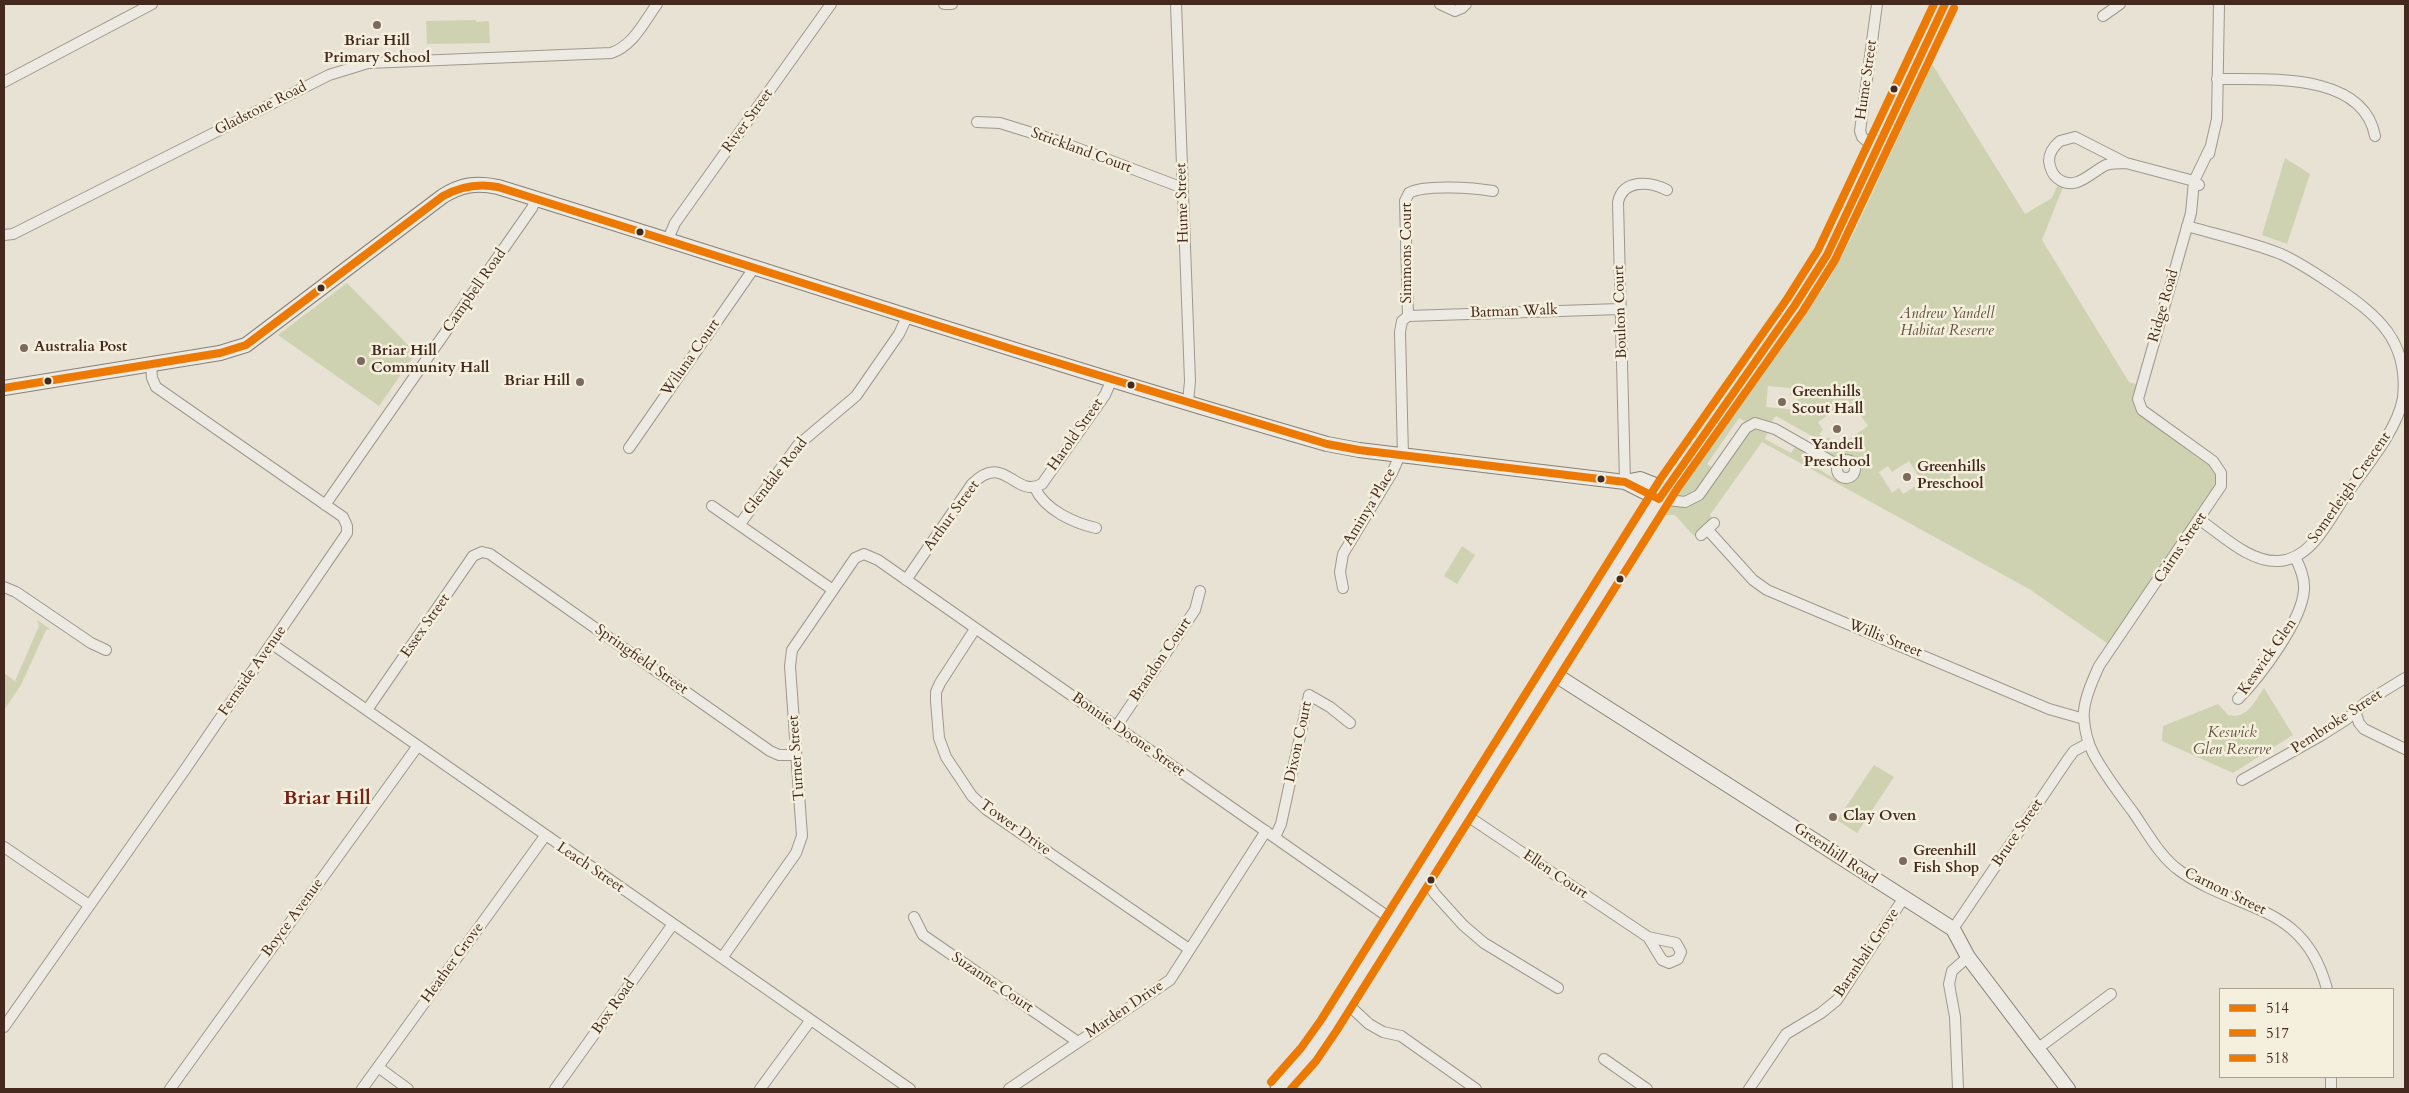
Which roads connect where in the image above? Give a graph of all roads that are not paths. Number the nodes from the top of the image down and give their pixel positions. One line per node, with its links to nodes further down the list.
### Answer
1 (152, 4): 15 (street)
2 (657, 4): 26 (street, Gladstone Road)
3 (831, 4): 27 (street, River Street)
4 (944, 4): 5 (street)
5 (952, 4)
6 (1176, 4): 21 (street, Hume Street)
7 (1440, 4): 8 (street)
8 (1466, 4)
9 (1878, 4): 18 (street, Hume Street)
10 (1945, 4): 18 (main road)
11 (2120, 4): 13 (street)
12 (2219, 4): 14 (street, Ridge Road)
13 (2103, 16)
14 (2217, 79): 17 (street); 20 (street, Ridge Road)
15 (4, 82)
16 (977, 122): 21 (street, Strickland Court)
17 (2375, 136)
18 (1877, 150): 43 (main road)
19 (2126, 163): 19 (street); 20 (street)
20 (2195, 184): 25 (street, Ridge Road)
21 (1183, 188): 37 (street, Hume Street)
22 (1667, 190): 30 (street, Boulton Court)
23 (1493, 191): 31 (street, Simmons Court)
24 (536, 199): 27 (street); 33 (street); 44 (street, Campbell Road)
25 (2187, 226): 36 (street, Ridge Road); 52 (street, Somerleigh Crescent)
26 (8, 235): 28 (street, Gladstone Road)
27 (668, 239): 29 (street)
28 (4, 243)
29 (754, 268): 32 (street); 38 (street, Wiluna Court)
30 (1620, 309): 31 (street, Batman Walk); 41 (street, Boulton Court)
31 (1408, 316): 39 (street, Simmons Court)
32 (907, 317): 34 (street); 47 (street, Glendale Road)
33 (151, 364): 35 (street); 44 (street, Fernside Avenue)
34 (1112, 379): 37 (street); 42 (street, Harold Street)
35 (4, 388)
36 (2138, 399): 46 (street, Cairns Street)
37 (1188, 402): 39 (street)
38 (629, 448)
39 (1401, 455): 41 (street); 55 (street, Aminya Place)
40 (1838, 465): 43 (street)
41 (1625, 482): 43 (street)
42 (1035, 488): 48 (street); 53 (street, Arthur Street)
43 (1666, 496): 61 (main road)
44 (326, 505): 59 (street, Fernside Avenue)
45 (712, 506): 47 (street)
46 (2200, 520): 52 (street, Somerleigh Crescent); 66 (street, Cairns Street)
47 (740, 524): 56 (street)
48 (1096, 528)
49 (1707, 529): 66 (street, Willis Street)
50 (490, 554): 64 (street, Essex Street); 72 (street, Springfield Street)
51 (859, 555): 53 (street, Bonnie Doone Street); 56 (street, Turner Street)
52 (2295, 556): 63 (street, Keswick Glen)
53 (906, 580): 58 (street, Bonnie Doone Street)
54 (4, 587): 60 (street)
55 (1343, 588)
56 (832, 590): 72 (street, Turner Street)
57 (1200, 591): 68 (street, Brandon Court)
58 (975, 629): 68 (street, Bonnie Doone Street); 86 (street, Tower Drive)
59 (272, 644): 64 (street, Leach Street); 80 (street, Fernside Avenue)
60 (106, 650)
61 (1551, 672): 74 (main road); 79 (street, Greenhill Road)
62 (2405, 678): 65 (street, Pembroke Street)
63 (2238, 699)
64 (367, 710): 70 (street, Leach Street)
65 (2355, 711): 71 (street); 73 (street, Pembroke Street)
66 (2084, 719): 69 (street)
67 (1350, 723): 75 (street, Dixon Court)
68 (1116, 727): 75 (street, Bonnie Doone Street)
69 (2089, 743): 84 (street, Bruce Street); 90 (street, Carnon Street)
70 (417, 747): 76 (street, Leach Street); 99 (street, Boyce Avenue)
71 (2405, 749)
72 (796, 755): 88 (street, Turner Street)
73 (2242, 780)
74 (1463, 813): 78 (main road); 85 (street, Ellen Court)
75 (1270, 834): 82 (street, Bonnie Doone Street); 86 (street, Marden Drive)
76 (545, 836): 83 (street, Leach Street); 98 (street, Heather Grove)
77 (4, 847): 80 (street)
78 (1423, 876): 82 (main road); 89 (street)
79 (1903, 899): 84 (street, Greenhill Road); 109 (street, Baranbali Grove)
80 (89, 905): 94 (street, Fernside Avenue)
81 (914, 917): 95 (street, Suzanne Court)
82 (1394, 921): 92 (main road)
83 (673, 924): 88 (street, Leach Street); 102 (street, Box Road)
84 (1953, 929): 87 (street)
85 (1648, 937)
86 (1189, 949): 95 (street, Marden Drive)
87 (1968, 957): 96 (street); 110 (street)
88 (722, 958): 93 (street, Leach Street)
89 (1558, 988)
90 (2327, 988)
91 (2111, 994): 96 (street)
92 (1343, 1003): 106 (main road); 107 (street)
93 (810, 1021): 103 (street); 104 (street, Leach Street)
94 (4, 1027)
95 (1078, 1042): 105 (street, Marden Drive)
96 (2037, 1049): 111 (street)
97 (1604, 1059): 108 (street)
98 (378, 1067): 100 (street, Heather Grove); 101 (street)
99 (170, 1089)
100 (362, 1089)
101 (408, 1089)
102 (555, 1089)
103 (760, 1089)
104 (910, 1089)
105 (1009, 1089)
106 (1278, 1089)
107 (1476, 1089)
108 (1647, 1089)
109 (1749, 1089)
110 (1958, 1089)
111 (2068, 1089)

